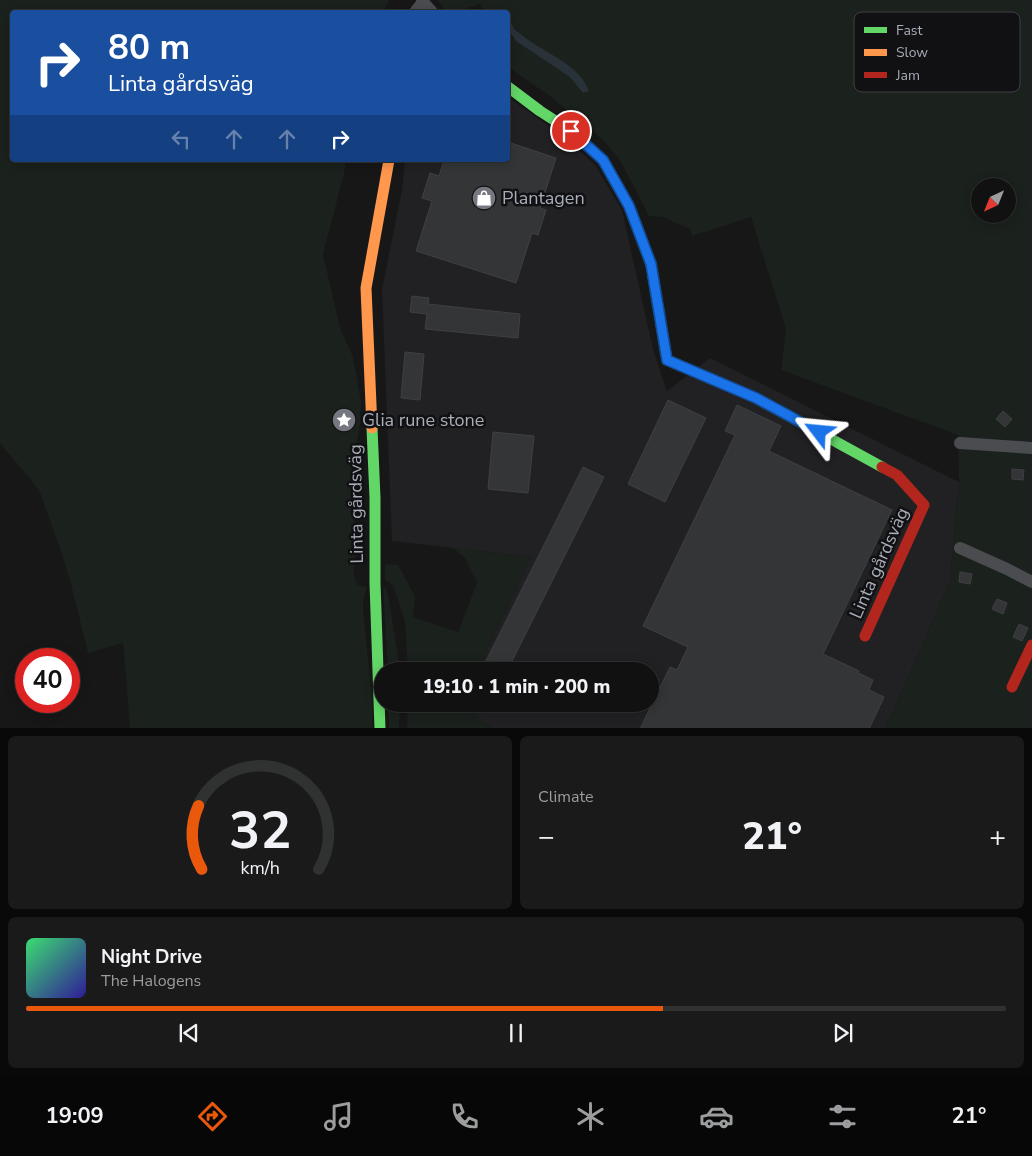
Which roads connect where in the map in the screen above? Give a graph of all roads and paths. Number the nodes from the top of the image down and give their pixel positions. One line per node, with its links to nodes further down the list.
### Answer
1 (510, 88): 7 (street, Linta gårdsväg)
2 (389, 162): 10 (street, Linta gårdsväg)
3 (960, 443): 4 (street)
4 (1032, 448)
5 (960, 548): 6 (street)
6 (1032, 582)
7 (865, 636)
8 (1032, 645): 9 (street)
9 (1012, 687)
10 (380, 728)

